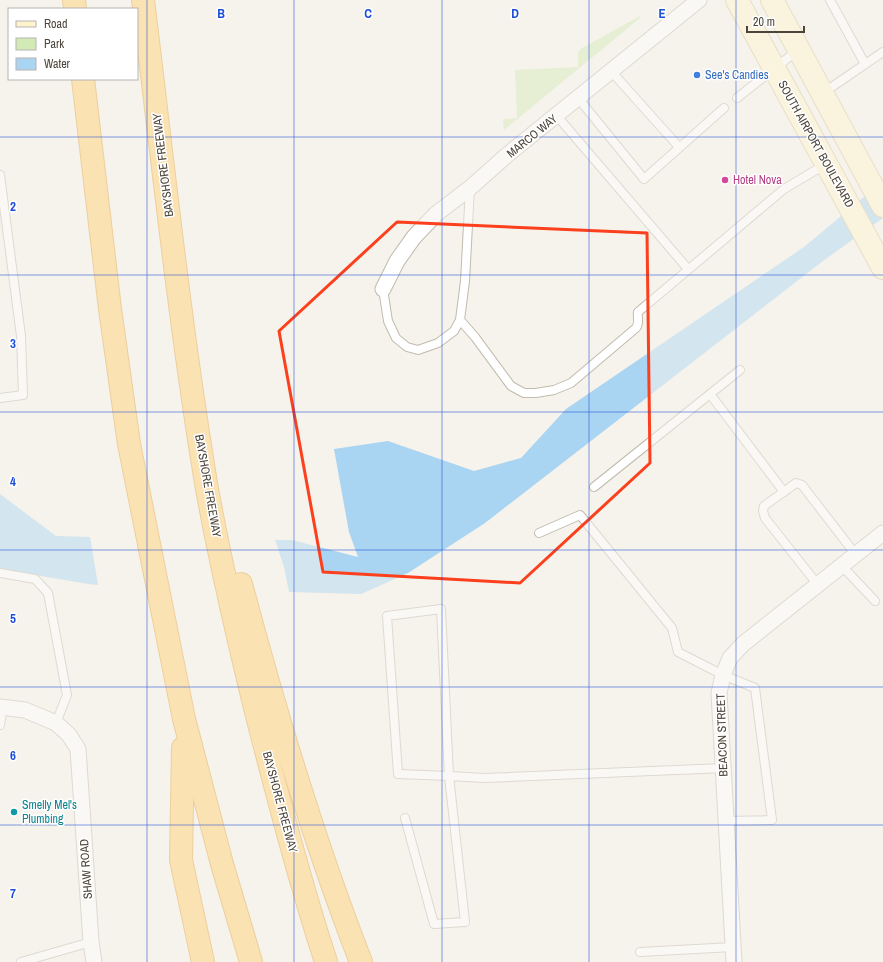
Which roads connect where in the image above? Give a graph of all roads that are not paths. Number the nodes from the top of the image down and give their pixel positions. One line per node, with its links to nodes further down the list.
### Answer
1 (143, 0): 25 (highway, BAYSHORE FREEWAY)
2 (699, 0): 10 (street, MARCO WAY)
3 (737, 0): 9 (street, SOUTH AIRPORT BOULEVARD)
4 (772, 0): 6 (street)
5 (830, 0): 8 (lane)
6 (799, 50): 9 (lane); 12 (street)
7 (883, 52): 8 (lane)
8 (865, 64): 12 (lane)
9 (775, 69): 14 (lane); 18 (street, SOUTH AIRPORT BOULEVARD)
10 (611, 71): 13 (street, MARCO WAY); 17 (lane)
11 (83, 80): 41 (highway)
12 (822, 93): 21 (street)
13 (578, 98): 16 (street, MARCO WAY); 17 (lane)
14 (737, 98)
15 (724, 108): 17 (lane)
16 (557, 116): 20 (street, MARCO WAY); 23 (lane)
17 (678, 147)
18 (827, 164): 22 (street, SOUTH AIRPORT BOULEVARD); 23 (lane)
19 (0, 175): 29 (lane)
20 (470, 188): 24 (street, MARCO WAY); 26 (lane)
21 (883, 206)
22 (883, 268)
23 (688, 269): 26 (lane)
24 (384, 289): 26 (lane)
25 (180, 306): 55 (highway, BAYSHORE FREEWAY); 56 (highway)
26 (460, 320)
27 (740, 370): 28 (lane)
28 (710, 394): 30 (lane); 31 (lane)
29 (0, 398)
30 (594, 487)
31 (784, 492): 34 (lane); 37 (lane)
32 (538, 533): 39 (lane)
33 (883, 533): 34 (street, BEACON STREET)
34 (856, 555): 35 (street, BEACON STREET)
35 (842, 566): 37 (street, BEACON STREET); 38 (lane)
36 (0, 573): 42 (lane)
37 (818, 585): 39 (street, BEACON STREET)
38 (875, 602)
39 (723, 675): 44 (street, BEACON STREET); 47 (lane)
40 (2, 707): 42 (street, SHAW ROAD); 43 (lane)
41 (184, 719): 53 (highway); 54 (highway)
42 (56, 723): 48 (street, SHAW ROAD)
43 (0, 725)
44 (724, 768): 45 (lane); 47 (street, BEACON STREET)
45 (449, 776): 45 (lane); 46 (lane)
46 (405, 818)
47 (727, 821): 50 (street, BEACON STREET)
48 (91, 942): 51 (lane); 52 (street, SHAW ROAD)
49 (640, 952): 50 (lane)
50 (734, 955)
51 (21, 962)
52 (94, 962)
53 (202, 962)
54 (251, 962)
55 (326, 962)
56 (361, 962)

